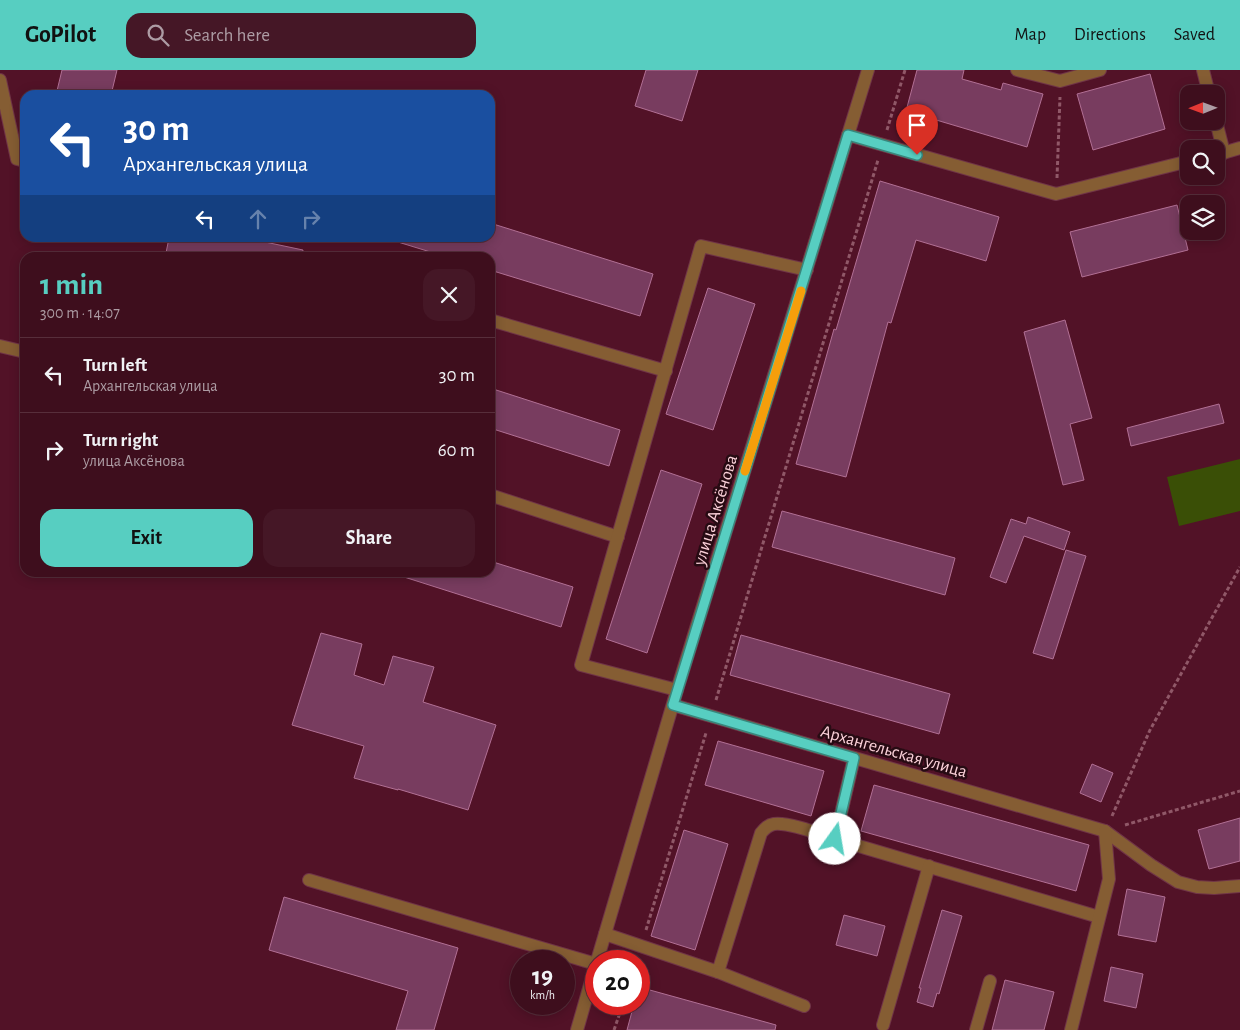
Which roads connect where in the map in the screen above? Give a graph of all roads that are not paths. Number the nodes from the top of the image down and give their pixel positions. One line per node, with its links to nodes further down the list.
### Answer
1 (868, 70): 7 (street, улица Аксёнова)
2 (1017, 70): 3 (street)
3 (1100, 70)
4 (1203, 70): 6 (street)
5 (0, 80): 10 (street)
6 (1207, 85)
7 (848, 135): 11 (street); 12 (street, улица Аксёнова)
8 (1240, 148): 9 (street)
9 (1225, 152)
10 (20, 160)
11 (1180, 163)
12 (807, 270): 16 (street); 19 (street, улица Аксёнова)
13 (495, 321): 16 (street)
14 (0, 346): 15 (street)
15 (20, 351)
16 (666, 372): 18 (street)
17 (495, 496): 18 (street)
18 (618, 537): 19 (street)
19 (677, 690): 20 (street, улица Аксёнова)
20 (673, 705): 21 (street, Архангельская улица); 28 (street, улица Аксёнова)
21 (854, 758): 22 (street, Архангельская улица); 23 (street)
22 (1106, 830): 26 (street); 27 (street)
23 (835, 839): 24 (street); 31 (street)
24 (929, 866): 27 (street); 35 (street)
25 (310, 880): 30 (street)
26 (1240, 886)
27 (1099, 917): 38 (street)
28 (605, 934): 29 (street, улица Аксёнова); 31 (street)
29 (601, 950)
30 (585, 960)
31 (718, 972): 34 (street)
32 (990, 981): 37 (street)
33 (585, 1001): 36 (street, улица Аксёнова)
34 (804, 1006)
35 (883, 1025)
36 (576, 1030)
37 (976, 1030)
38 (1072, 1030)

